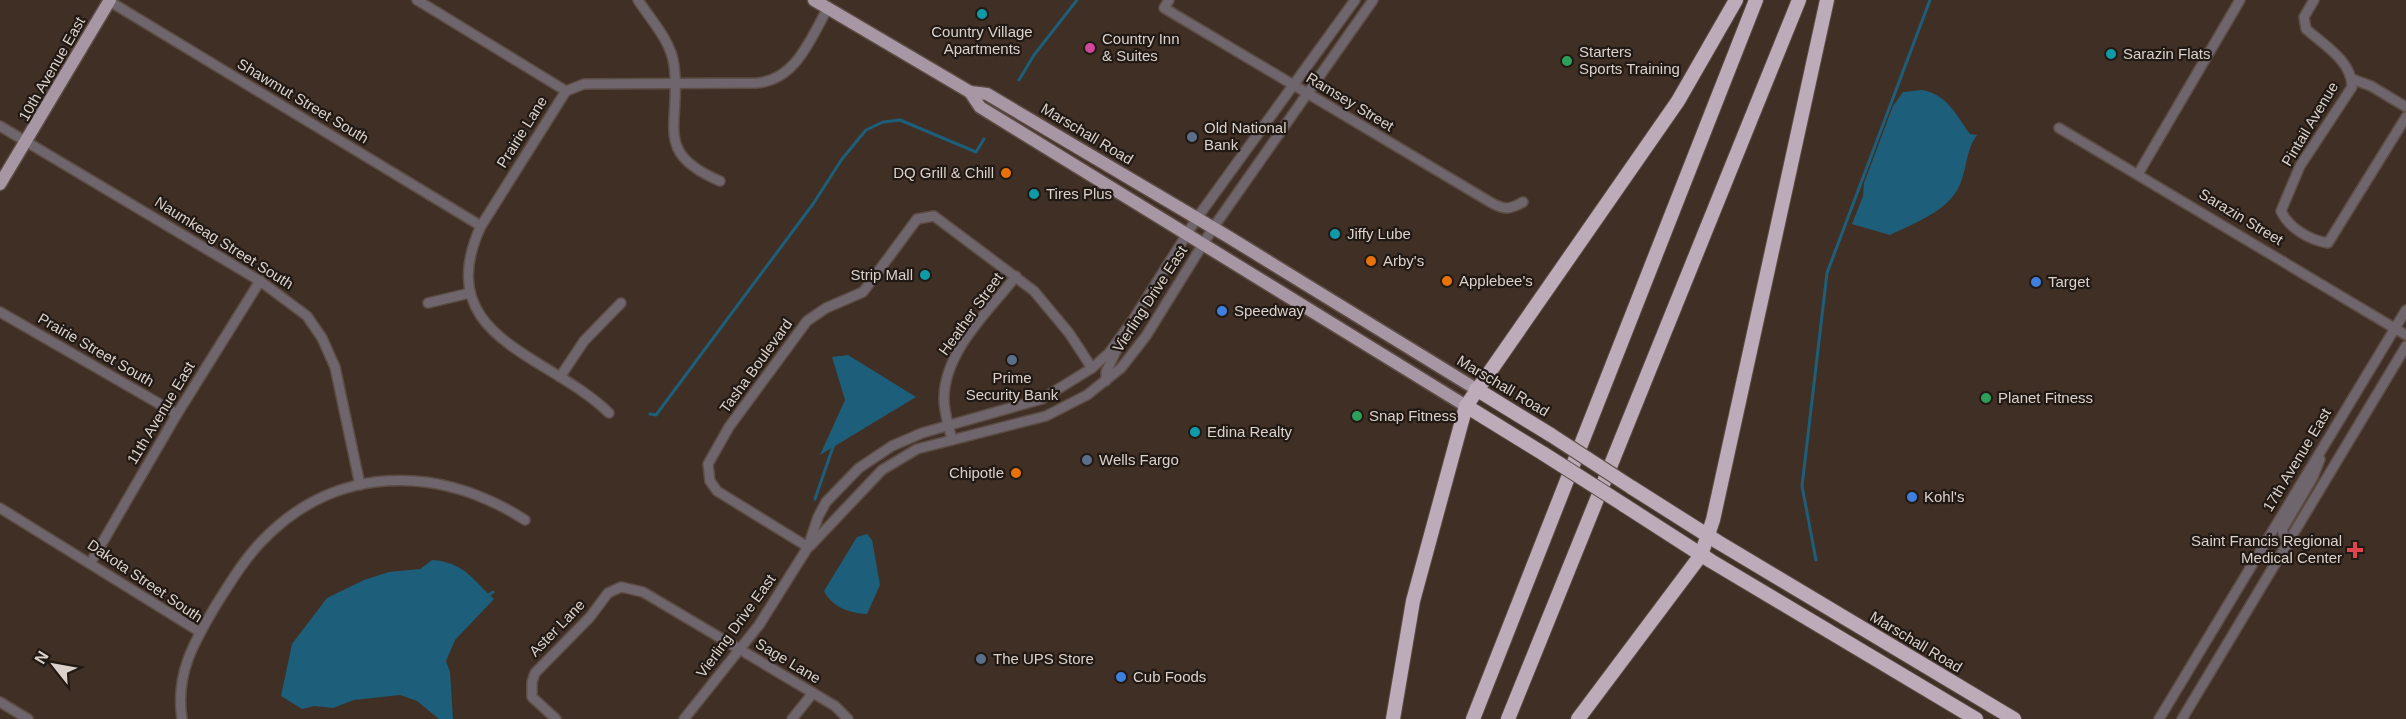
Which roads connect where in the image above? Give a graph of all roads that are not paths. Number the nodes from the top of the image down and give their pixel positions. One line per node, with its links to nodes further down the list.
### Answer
1 (110, 0): 25 (main road, 10th Avenue East); 31 (street, Shawmut Street South)
2 (638, 0): 16 (street)
3 (814, 0): 14 (main road, Marschall Road)
4 (1355, 0): 17 (street, Vierling Drive East)
5 (1373, 0): 20 (street, Vierling Drive East)
6 (1736, 0): 49 (highway)
7 (1756, 0): 77 (highway)
8 (1799, 0): 78 (highway)
9 (1827, 0): 59 (highway)
10 (2240, 0): 26 (street)
11 (2314, 0): 15 (street, Pintail Avenue)
12 (423, 1): 18 (street)
13 (1167, 4): 17 (street, Ramsey Street)
14 (828, 8): 16 (street, Prairie Lane); 19 (main road, Marschall Road)
15 (2352, 79): 21 (street); 22 (street, Pintail Avenue)
16 (675, 84): 18 (street, Prairie Lane); 27 (street)
17 (1294, 86): 20 (street, Ramsey Street); 30 (street, Vierling Drive East)
18 (566, 91): 31 (street, Prairie Lane)
19 (970, 92): 30 (main road, Marschall Road); 33 (main road, Marschall Road)
20 (1308, 96): 29 (street, Ramsey Street); 32 (street, Vierling Drive East)
21 (2406, 107)
22 (2406, 117)
23 (0, 126): 25 (street, Naumkeag Street South)
24 (2059, 128): 26 (street, Sarazin Street)
25 (26, 142): 28 (main road, 10th Avenue East); 36 (street, Naumkeag Street South)
26 (2138, 174): 42 (street, Sarazin Street)
27 (720, 181)
28 (0, 184)
29 (1523, 202)
30 (1197, 218): 32 (main road, Marschall Road); 33 (street, Vierling Drive East)
31 (482, 225): 37 (street, Prairie Lane)
32 (1213, 228): 34 (street, Vierling Drive East); 49 (main road, Marschall Road)
33 (1186, 234): 34 (main road, Marschall Road); 43 (street, Vierling Drive East)
34 (1203, 244): 48 (street, Vierling Drive East); 50 (main road, Marschall Road)
35 (1017, 276): 46 (street, Tasha Boulevard); 53 (street, Heather Street); 61 (street, Tasha Boulevard)
36 (260, 280): 52 (street, 11th Avenue East); 56 (street, Naumkeag Street South)
37 (470, 293): 38 (street); 47 (street, Prairie Lane)
38 (428, 303)
39 (621, 303): 47 (street)
40 (2406, 310): 42 (street, 17th Avenue East)
41 (0, 312): 52 (street, Prairie Street South)
42 (2395, 328): 44 (street, Sarazin Street); 55 (street, 17th Avenue East)
43 (1125, 332): 46 (street, Vierling Drive East); 48 (street)
44 (2406, 335)
45 (2406, 346): 60 (street)
46 (1092, 368): 53 (street, Vierling Drive East)
47 (560, 376): 51 (street, Prairie Lane)
48 (1106, 381): 54 (street, Vierling Drive East)
49 (1476, 389): 50 (highway); 59 (highway, Marschall Road, bridge)
50 (1466, 406): 62 (highway, Marschall Road, bridge); 76 (highway)
51 (609, 412)
52 (177, 414): 63 (street, 11th Avenue East)
53 (948, 426): 54 (street, Heather Street); 61 (street, Vierling Drive East)
54 (952, 440): 61 (street, Vierling Drive East)
55 (2326, 440): 60 (street); 81 (street, 17th Avenue East)
56 (360, 485): 58 (street); 65 (street)
57 (0, 508): 63 (street, Dakota Street South)
58 (525, 520)
59 (1707, 536): 62 (highway); 80 (highway, Marschall Road)
60 (2288, 545): 82 (street)
61 (808, 548): 66 (street, Vierling Drive East)
62 (1701, 555): 69 (highway); 79 (highway, Marschall Road)
63 (91, 562): 65 (street, Dakota Street South)
64 (614, 589): 66 (street, Sage Lane); 72 (street, Aster Lane)
65 (200, 632): 71 (street, Dakota Street South)
66 (739, 649): 67 (street, Sage Lane); 73 (street, Vierling Drive East)
67 (813, 693): 74 (street); 75 (street, Sage Lane)
68 (1, 705): 70 (street)
69 (1579, 717)
70 (28, 719)
71 (182, 719)
72 (555, 719)
73 (684, 719)
74 (792, 719)
75 (848, 719)
76 (1393, 719)
77 (1473, 719)
78 (1508, 719)
79 (1976, 719)
80 (2014, 719)
81 (2159, 719)
82 (2182, 719)

